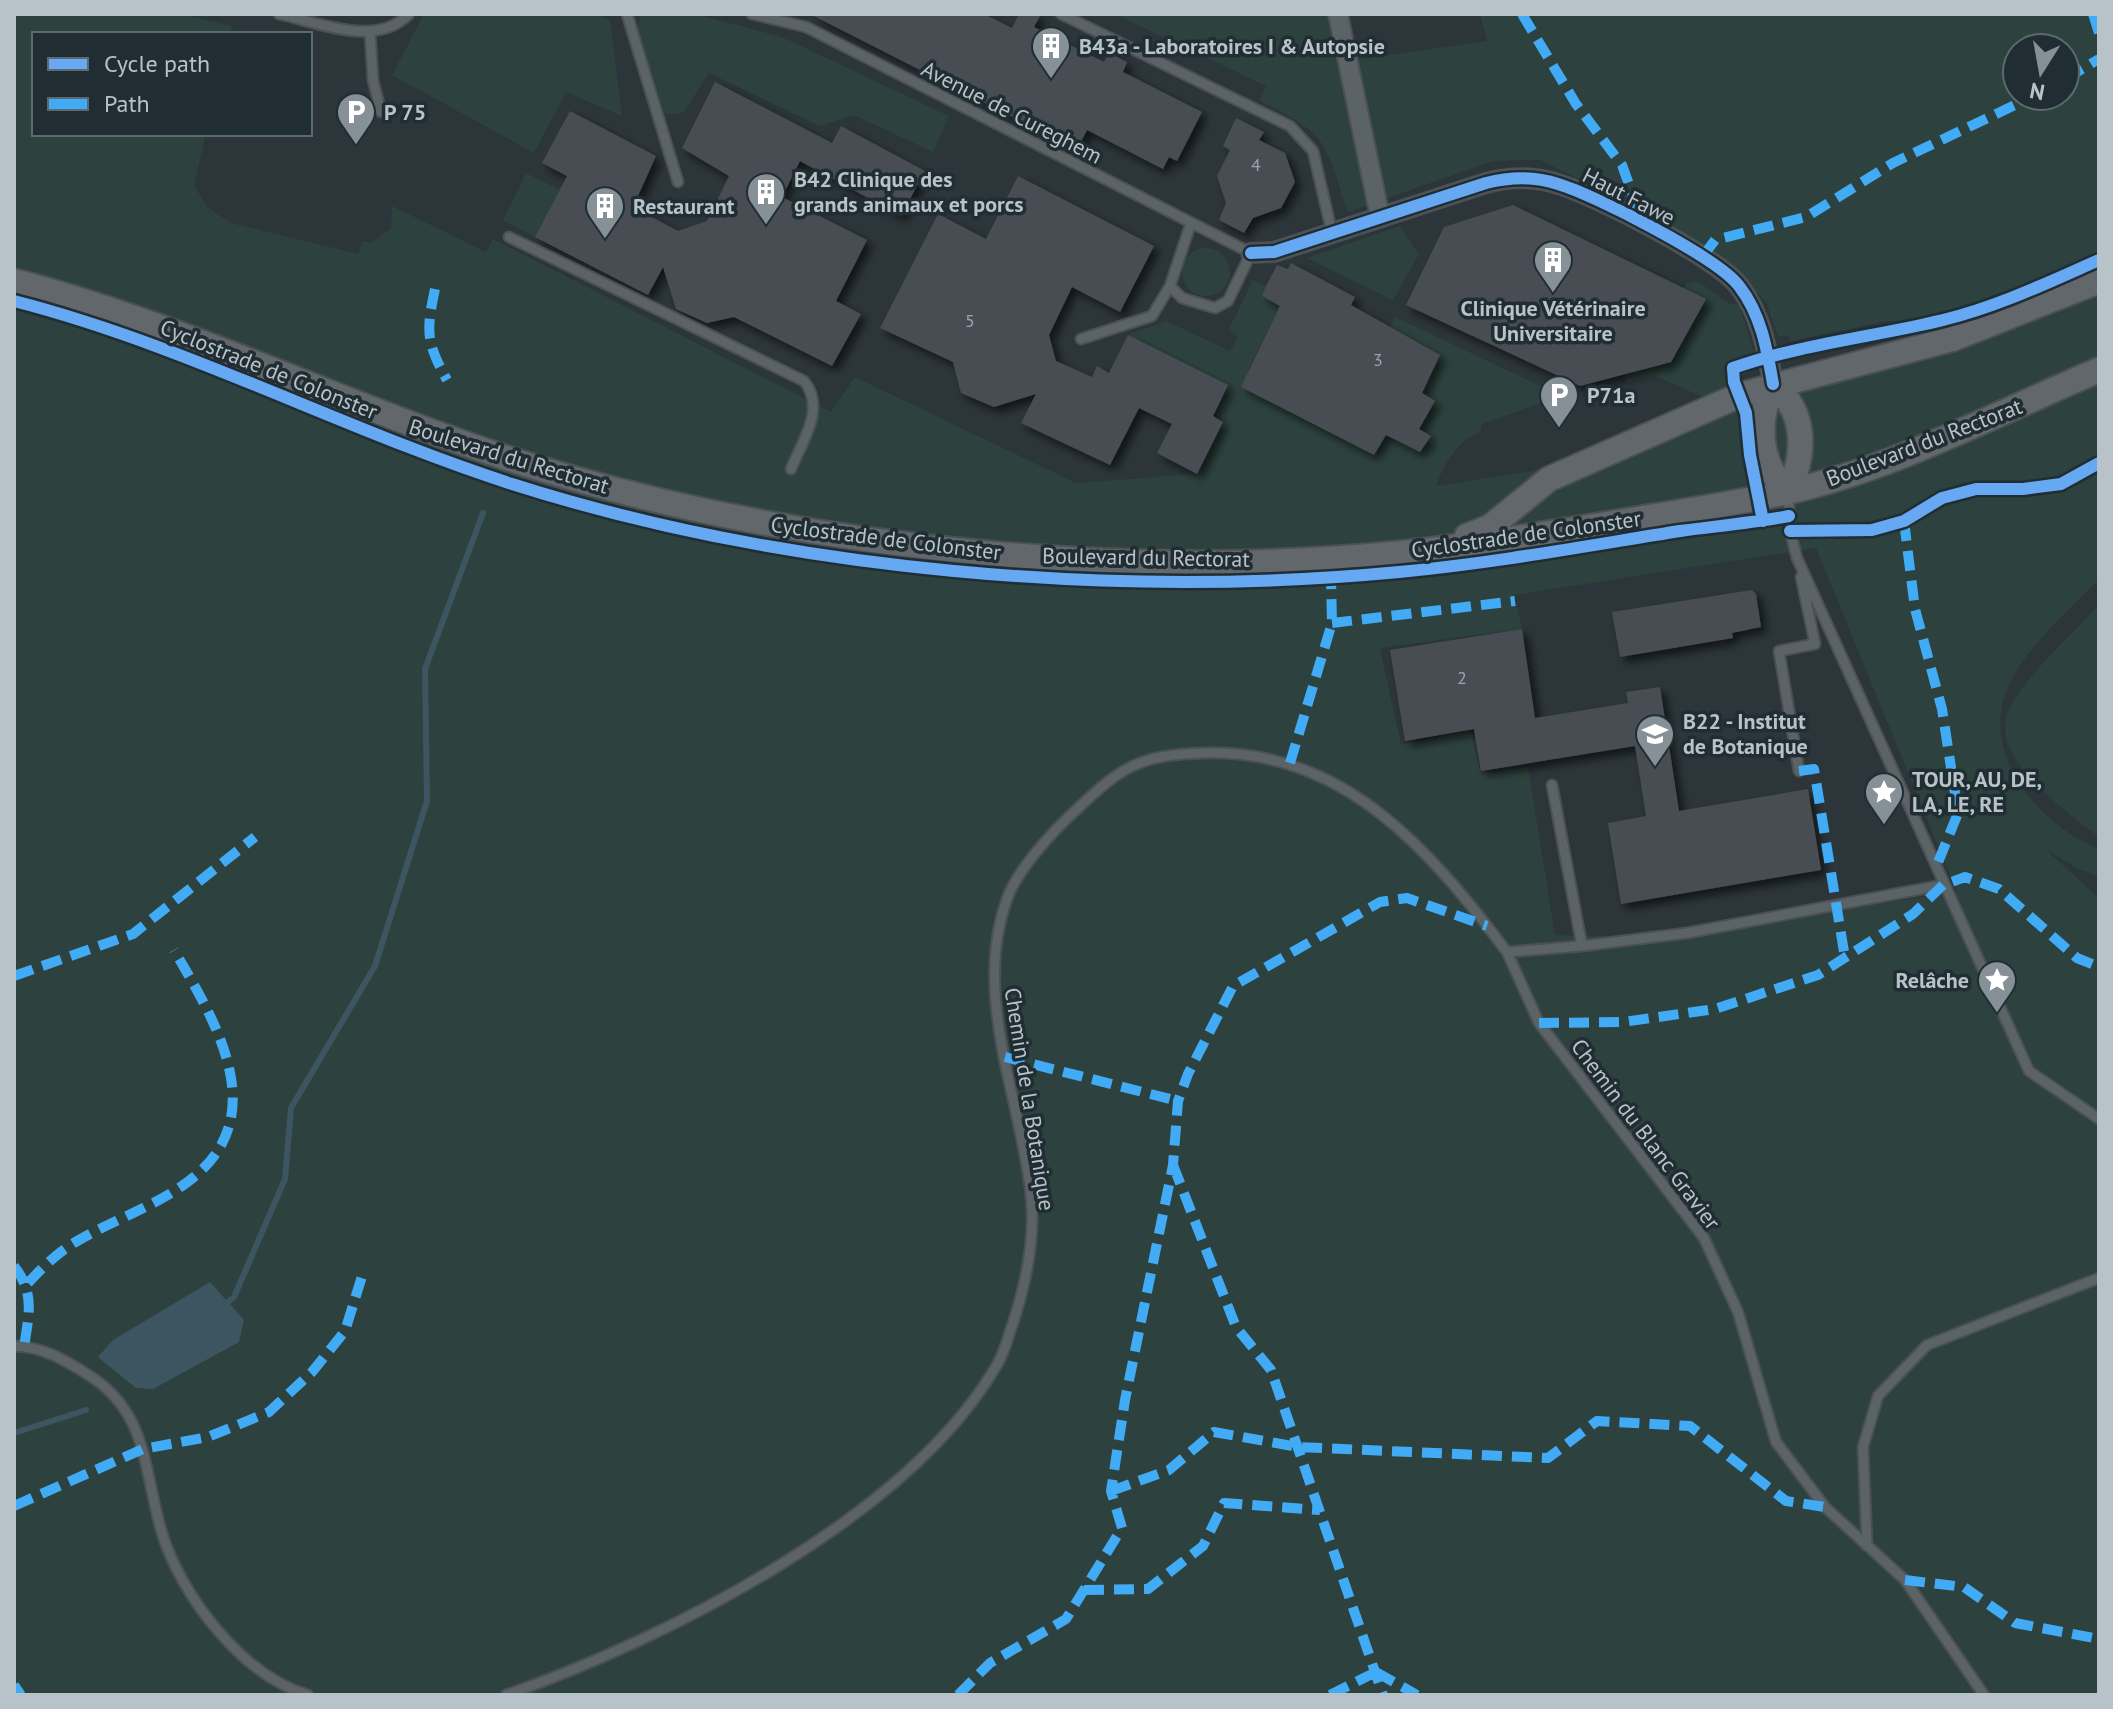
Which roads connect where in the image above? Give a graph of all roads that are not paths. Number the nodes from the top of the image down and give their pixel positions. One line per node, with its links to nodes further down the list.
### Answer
1 (279, 14): 7 (lane)
2 (409, 14): 7 (lane)
3 (627, 14): 9 (lane)
4 (752, 14): 11 (lane, Avenue de Cureghem)
5 (1061, 14): 12 (lane)
6 (1338, 14): 10 (street)
7 (370, 33): 8 (lane)
8 (381, 112)
9 (678, 182)
10 (1380, 217): 12 (street, Haut Fawe); 20 (street, Haut Fawe)
11 (1191, 223): 14 (lane, Avenue de Cureghem); 17 (lane)
12 (1332, 233): 14 (street, Haut Fawe)
13 (509, 237): 21 (lane)
14 (1251, 253): 17 (lane)
15 (14, 281): 23 (main road, Boulevard du Rectorat)
16 (2099, 281): 20 (main road)
17 (1170, 286): 18 (lane)
18 (1081, 339)
19 (2099, 370): 22 (main road, Boulevard du Rectorat)
20 (1773, 384): 22 (main road); 22 (main road); 23 (main road)
21 (791, 469)
22 (1788, 492): 23 (main road, Boulevard du Rectorat); 24 (lane)
23 (1398, 553)
24 (1797, 558): 25 (lane); 27 (lane)
25 (1799, 771)
26 (1552, 785): 28 (lane)
27 (1943, 885): 28 (lane); 30 (lane)
28 (1582, 946): 29 (lane)
29 (1507, 952): 33 (lane, Chemin du Blanc Gravier); 35 (lane, Chemin de la Botanique)
30 (2099, 1119)
31 (2099, 1278): 33 (lane)
32 (14, 1346): 34 (lane)
33 (1867, 1546): 36 (lane, Chemin du Blanc Gravier)
34 (308, 1695)
35 (506, 1695)
36 (1984, 1695)

